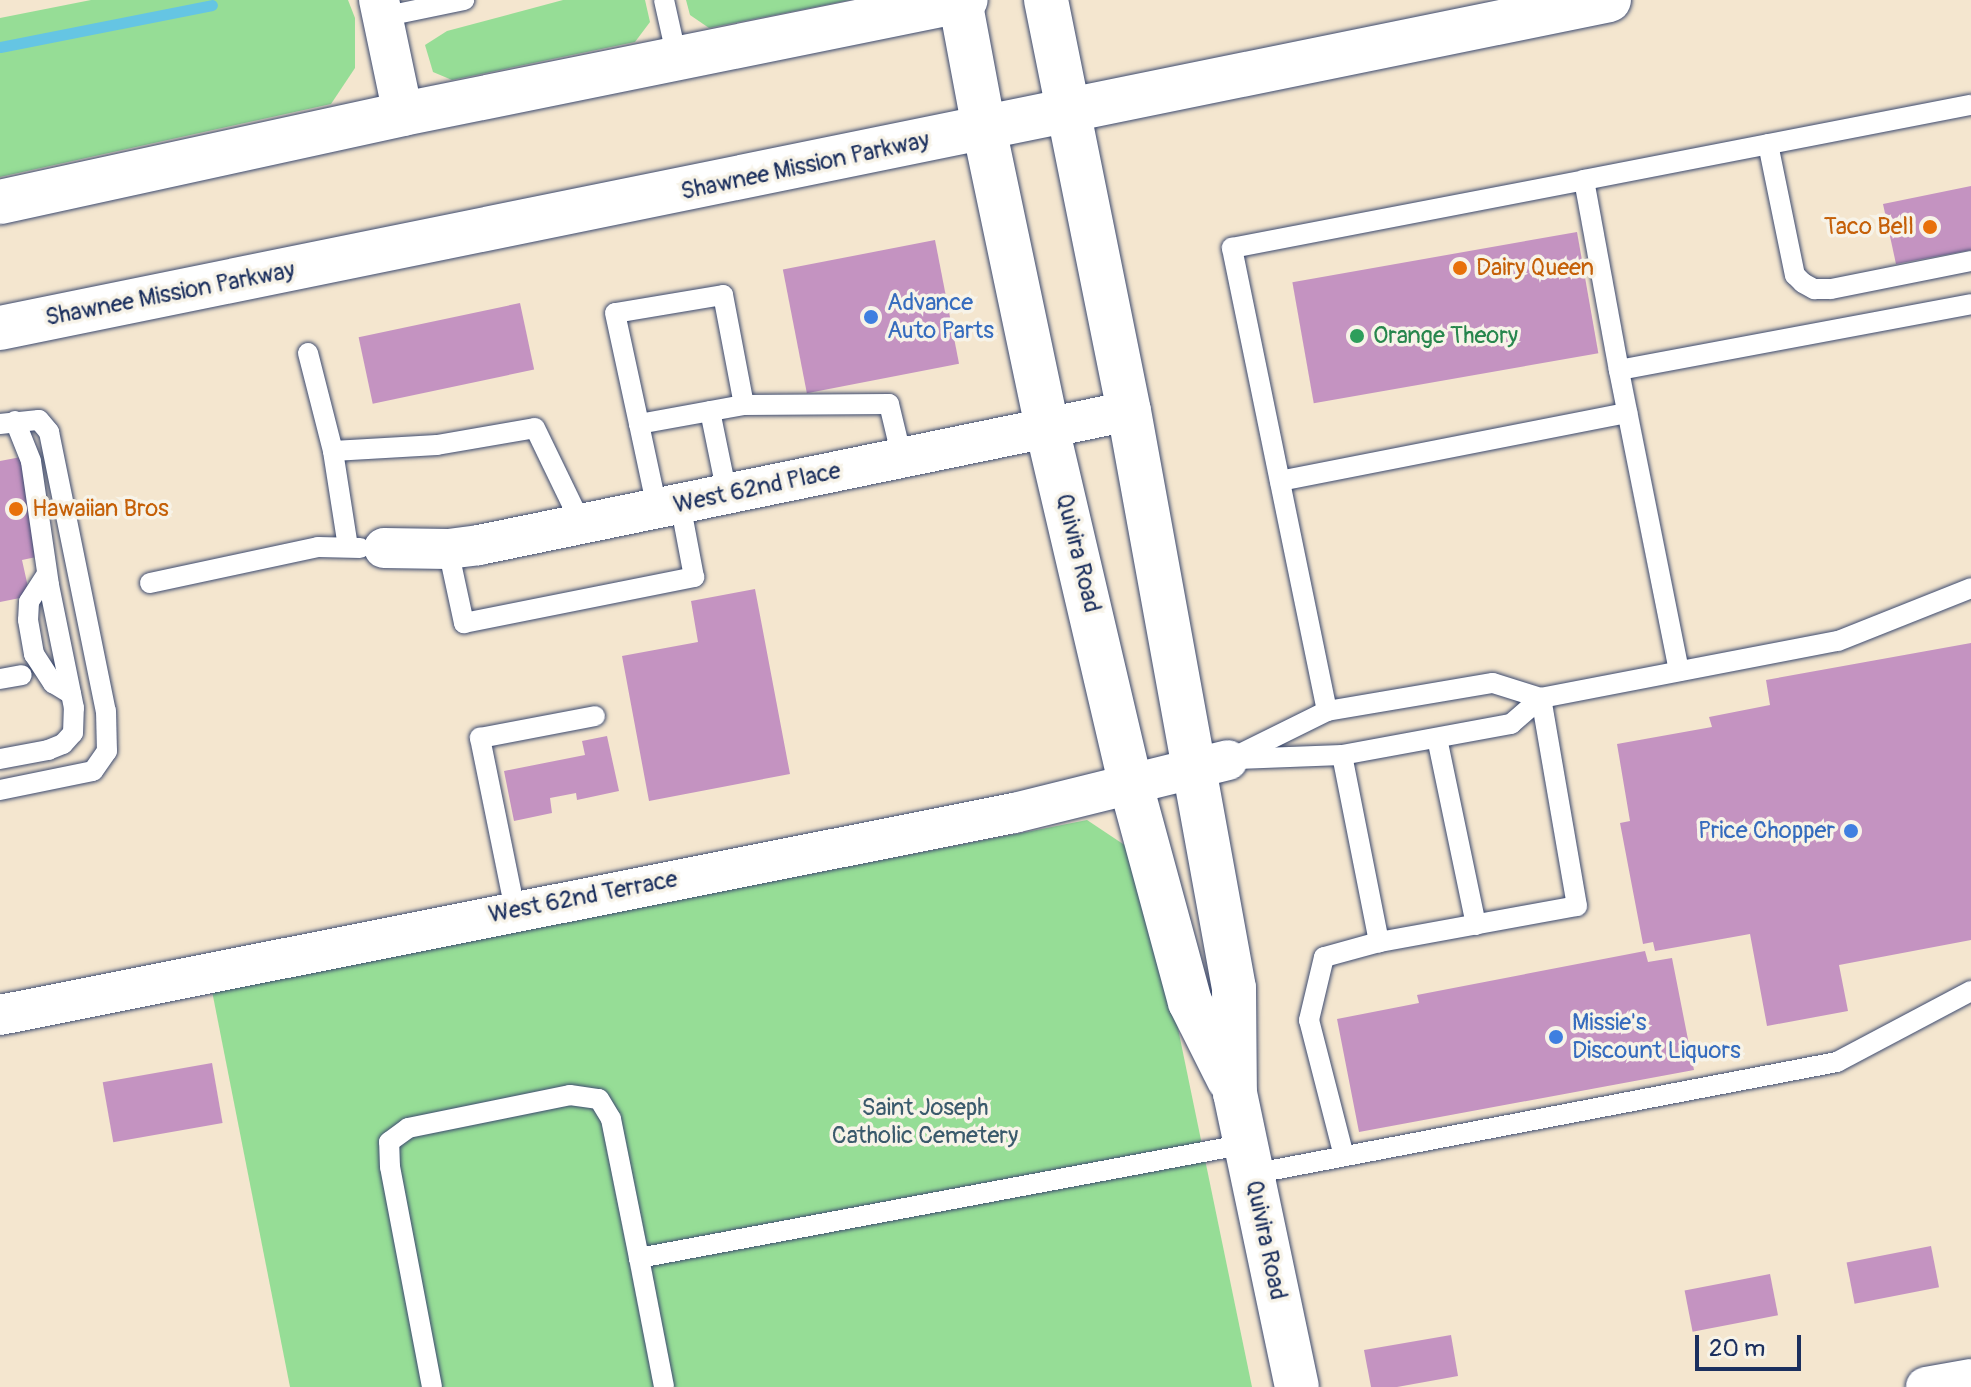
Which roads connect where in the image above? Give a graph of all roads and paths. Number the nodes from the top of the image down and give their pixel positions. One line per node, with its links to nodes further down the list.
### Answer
1 (464, 0): 6 (lane)
2 (664, 0): 7 (lane)
3 (962, 0): 7 (main road); 11 (main road, Quivira Road)
4 (1046, 0): 9 (main road, Quivira Road)
5 (1609, 0): 9 (main road, Shawnee Mission Parkway)
6 (380, 8): 10 (street)
7 (677, 58): 10 (main road)
8 (1971, 105): 12 (lane)
9 (1068, 109): 11 (main road, Shawnee Mission Parkway); 24 (main road, Quivira Road)
10 (403, 114): 14 (main road)
11 (984, 128): 19 (main road, Shawnee Mission Parkway); 28 (main road, Quivira Road)
12 (1768, 144): 13 (lane); 17 (lane)
13 (1584, 180): 21 (lane); 31 (lane)
14 (44, 193): 15 (main road); 16 (main road)
15 (0, 202)
16 (0, 218)
17 (1971, 261)
18 (1971, 304): 21 (lane)
19 (0, 328)
20 (308, 353): 29 (lane)
21 (1619, 370): 25 (lane)
22 (744, 405): 23 (lane); 27 (lane); 30 (lane)
23 (710, 411): 27 (lane); 32 (lane)
24 (1129, 411): 28 (street, West 62nd Place); 50 (main road, Quivira Road)
25 (1627, 413): 31 (lane); 40 (lane)
26 (8, 423): 37 (lane); 51 (lane)
27 (639, 424): 33 (lane)
28 (1047, 428): 30 (street, West 62nd Place); 50 (main road, Quivira Road)
29 (333, 451): 34 (lane); 35 (lane)
30 (902, 458): 32 (street, West 62nd Place)
31 (1280, 481): 45 (lane)
32 (727, 494): 33 (street, West 62nd Place)
33 (668, 506): 34 (street, West 62nd Place); 36 (lane)
34 (581, 523): 36 (street, West 62nd Place)
35 (366, 548): 36 (street, West 62nd Place); 38 (lane)
36 (448, 549)
37 (47, 574): 43 (lane); 43 (lane)
38 (150, 583)
39 (1971, 588): 40 (lane)
40 (1679, 671): 44 (lane)
41 (22, 675): 42 (lane)
42 (0, 679)
43 (71, 694): 49 (lane)
44 (1541, 698): 45 (lane); 47 (lane); 53 (lane)
45 (1327, 711): 50 (lane)
46 (595, 716): 52 (lane)
47 (1437, 738): 48 (lane); 53 (lane)
48 (1342, 755): 50 (lane); 54 (lane)
49 (0, 759)
50 (1179, 773): 52 (street, West 62nd Terrace); 57 (main road, Quivira Road); 57 (main road, Quivira Road)
51 (0, 790)
52 (515, 910): 56 (street, West 62nd Terrace)
53 (1476, 925): 54 (lane)
54 (1379, 942): 58 (lane)
55 (1971, 991): 58 (lane)
56 (0, 1015)
57 (1235, 1093): 59 (main road, Quivira Road)
58 (1344, 1156): 59 (lane)
59 (1249, 1159): 60 (lane); 64 (main road, Quivira Road)
60 (639, 1258): 62 (lane); 63 (lane)
61 (1971, 1379): 65 (street)
62 (432, 1387)
63 (664, 1387)
64 (1297, 1387)
65 (1926, 1387)

